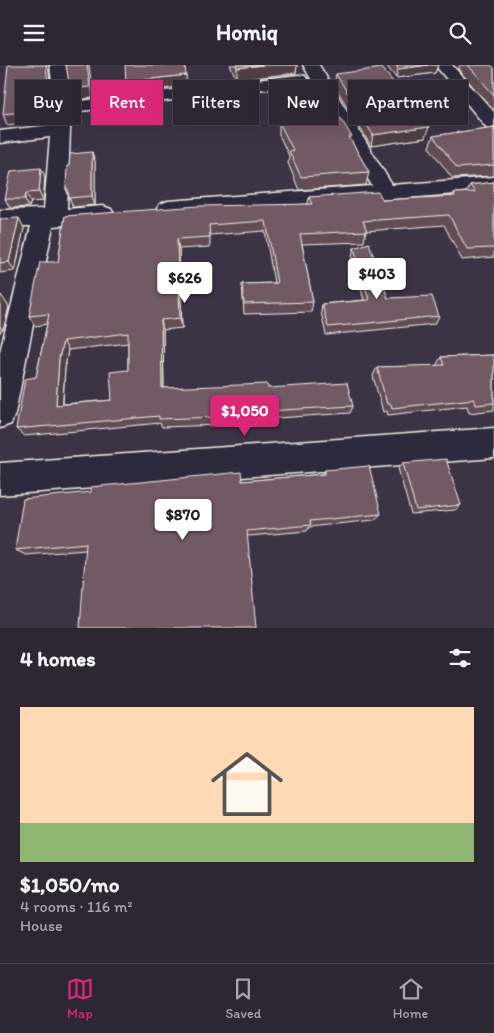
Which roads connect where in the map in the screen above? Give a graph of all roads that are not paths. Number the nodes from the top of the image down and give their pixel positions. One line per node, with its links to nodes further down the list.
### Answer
1 (58, 65): 4 (street)
2 (443, 65): 6 (street)
3 (305, 72): 5 (street); 11 (street)
4 (60, 80)
5 (81, 105)
6 (494, 123)
7 (61, 125): 8 (street)
8 (60, 131): 9 (street); 14 (street)
9 (0, 137)
10 (494, 185): 11 (street)
11 (386, 192): 12 (street)
12 (152, 211)
13 (123, 213): 14 (street)
14 (49, 217): 15 (street); 16 (street)
15 (0, 218)
16 (0, 414)
17 (494, 443): 18 (street)
18 (0, 479)

